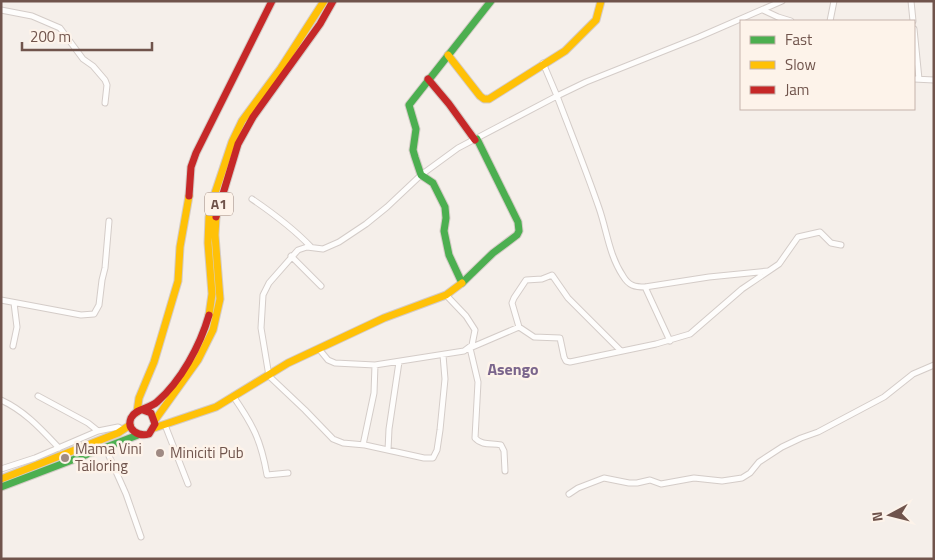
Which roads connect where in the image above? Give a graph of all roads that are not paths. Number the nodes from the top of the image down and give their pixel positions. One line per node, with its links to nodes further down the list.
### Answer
1 (272, 1): 50 (main road)
2 (324, 1): 50 (main road, A1)
3 (333, 1): 51 (main road, A1)
4 (491, 1): 15 (main road)
5 (601, 1): 16 (main road)
6 (782, 1): 10 (street)
7 (834, 1): 12 (street)
8 (911, 1): 13 (street)
9 (1, 10): 21 (street)
10 (763, 10): 11 (street); 20 (street)
11 (788, 20)
12 (830, 20)
13 (913, 20)
14 (915, 43): 18 (street)
15 (448, 54): 16 (main road); 17 (main road)
16 (544, 63): 20 (street)
17 (428, 79): 22 (main road); 23 (main road)
18 (916, 79): 19 (street)
19 (934, 80)
20 (557, 96): 22 (street); 32 (street)
21 (105, 103)
22 (476, 139): 23 (street); 30 (main road)
23 (421, 175): 27 (street); 30 (main road)
24 (252, 199): 27 (street)
25 (109, 221): 35 (street)
26 (841, 245): 29 (street)
27 (311, 247): 28 (street)
28 (291, 256): 31 (street); 46 (street)
29 (768, 271): 32 (street); 37 (street)
30 (462, 283): 33 (main road)
31 (321, 286)
32 (645, 287): 37 (street)
33 (446, 295): 39 (street); 40 (main road)
34 (1, 300): 35 (street)
35 (14, 303): 38 (street)
36 (519, 327): 39 (street); 41 (street); 41 (street)
37 (670, 341): 41 (street)
38 (13, 346)
39 (470, 348): 42 (street); 61 (street)
40 (319, 349): 44 (street); 46 (main road)
41 (621, 352)
42 (443, 355): 43 (street); 59 (street)
43 (398, 362): 44 (street); 59 (street)
44 (375, 364): 56 (street)
45 (934, 366): 66 (street)
46 (268, 376): 48 (main road); 56 (street)
47 (38, 396): 54 (street)
48 (233, 396): 52 (main road); 62 (street)
49 (1, 400): 58 (street)
50 (140, 411): 51 (main road); 53 (main road, A1)
51 (154, 424): 52 (main road); 55 (main road)
52 (165, 425): 64 (street)
53 (127, 428): 54 (street); 55 (main road); 63 (main road)
54 (98, 431): 58 (street)
55 (138, 435): 57 (main road)
56 (363, 445): 59 (street)
57 (106, 447): 65 (main road); 67 (street)
58 (59, 448): 60 (street)
59 (388, 450)
60 (1, 469)
61 (505, 471)
62 (288, 473)
63 (1, 479)
64 (188, 484)
65 (1, 487)
66 (569, 494)
67 (141, 537)

